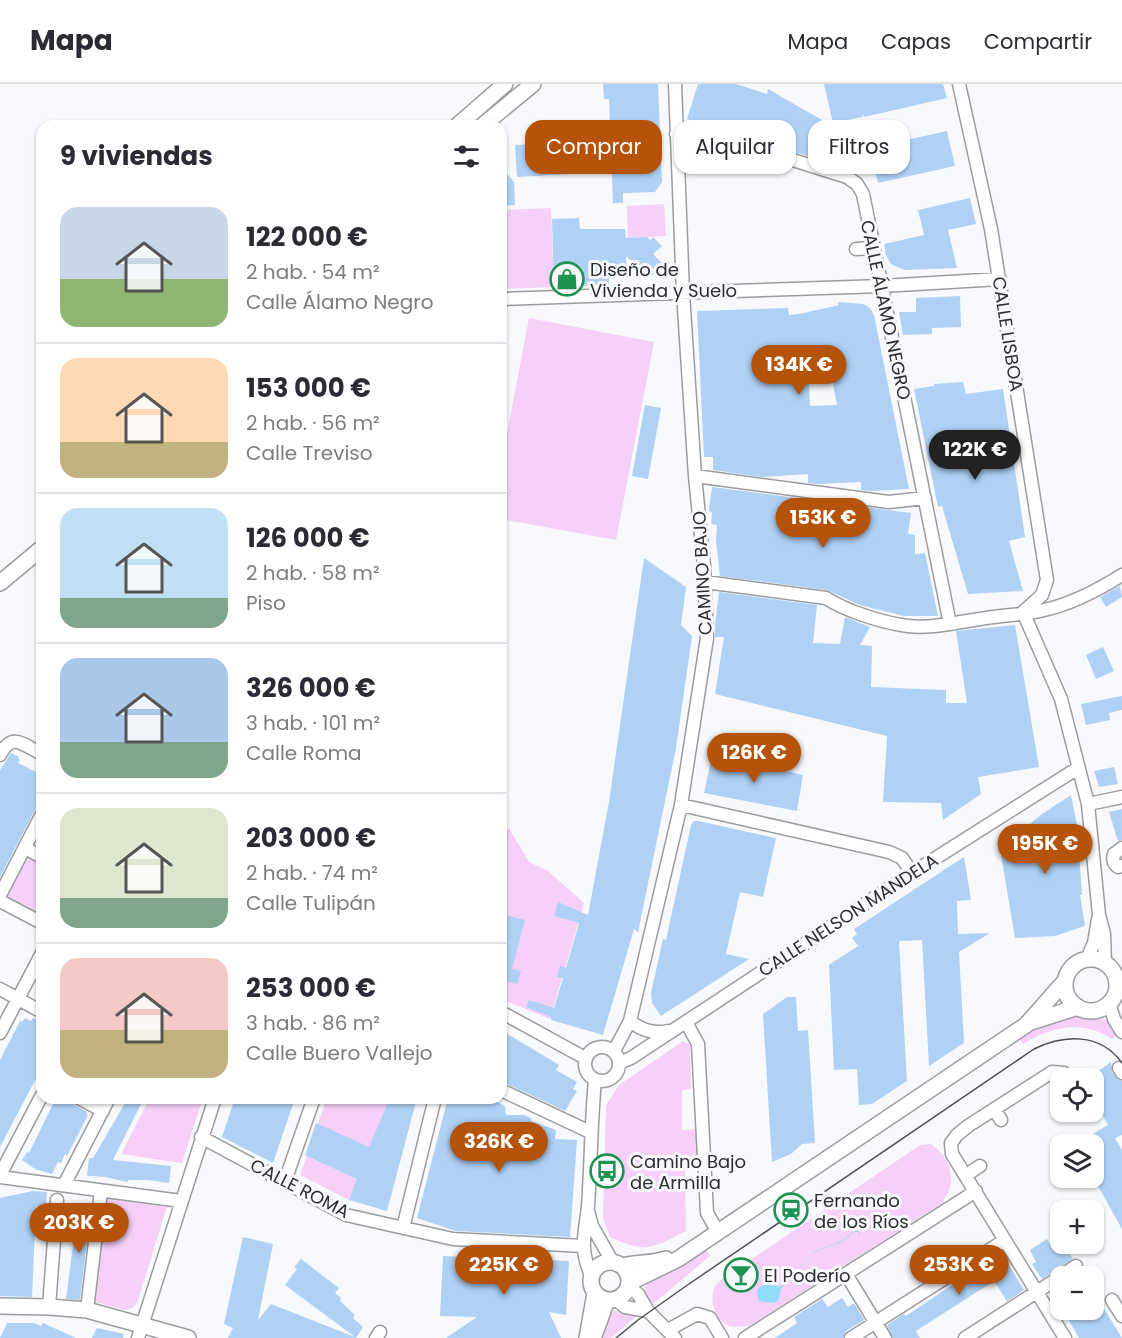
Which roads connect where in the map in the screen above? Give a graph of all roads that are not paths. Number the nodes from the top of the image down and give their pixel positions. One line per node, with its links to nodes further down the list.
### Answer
1 (505, 84): 5 (main road)
2 (533, 84): 6 (main road)
3 (675, 84): 7 (street, CAMINO BAJO)
4 (959, 84): 12 (street, CALLE LISBOA)
5 (464, 120)
6 (489, 120)
7 (676, 120)
8 (796, 161): 10 (street, CALLE ÁLAMO NEGRO)
9 (678, 174): 14 (street, CAMINO BAJO)
10 (874, 248): 11 (street); 13 (street, CALLE ÁLAMO NEGRO)
11 (856, 249)
12 (1000, 279): 13 (street); 22 (street, CALLE LISBOA)
13 (882, 286): 14 (street); 17 (street, CALLE ÁLAMO NEGRO)
14 (683, 293): 15 (street); 16 (street, CAMINO BAJO)
15 (507, 299)
16 (695, 476): 17 (street); 20 (street, CAMINO BAJO)
17 (925, 498): 23 (street, CALLE ÁLAMO NEGRO)
18 (36, 553): 21 (main road)
19 (1122, 575): 22 (street)
20 (705, 582): 23 (street); 29 (street, CAMINO BAJO)
21 (0, 583)
22 (1023, 612): 23 (street); 26 (street)
23 (950, 624)
24 (36, 751): 25 (street)
25 (0, 755)
26 (1078, 768): 28 (street); 35 (street, CALLE NELSON MANDELA)
27 (1122, 797): 28 (street)
28 (1088, 804): 38 (street)
29 (681, 805): 35 (street); 50 (street, CAMINO BAJO)
30 (36, 826): 31 (street)
31 (25, 848): 33 (street); 36 (street)
32 (1122, 848): 34 (street)
33 (36, 854)
34 (1122, 866)
35 (912, 873): 51 (street, CALLE NELSON MANDELA)
36 (0, 895)
37 (0, 901): 39 (street)
38 (1099, 915): 40 (street); 42 (street)
39 (36, 920)
40 (1087, 959): 42 (main road); 43 (main road)
41 (36, 964): 46 (street)
42 (1114, 969): 45 (main road)
43 (1065, 981): 47 (main road); 52 (main road)
44 (0, 990): 46 (street)
45 (1115, 997): 47 (main road); 54 (street)
46 (18, 999): 48 (street); 55 (street)
47 (1078, 1007): 52 (main road)
48 (36, 1009)
49 (507, 1015): 57 (street)
50 (630, 1021): 53 (street); 56 (street, CAMINO BAJO)
51 (686, 1022): 53 (street, CALLE NELSON MANDELA); 82 (street)
52 (1026, 1025): 82 (main road)
53 (671, 1031): 58 (street, CALLE NELSON MANDELA)
54 (1122, 1032)
55 (0, 1033)
56 (614, 1052): 57 (street); 58 (street)
57 (585, 1058): 60 (street)
58 (619, 1063): 60 (street)
59 (1050, 1074): 72 (street)
60 (595, 1080): 69 (street)
61 (507, 1093): 69 (street)
62 (37, 1104): 73 (street)
63 (90, 1104): 68 (street)
64 (107, 1104): 68 (street)
65 (211, 1104): 70 (street)
66 (312, 1104): 74 (street)
67 (434, 1104): 81 (street)
68 (103, 1111): 75 (street)
69 (590, 1132): 80 (street)
70 (201, 1137): 74 (street, CALLE ROMA); 79 (street)
71 (981, 1166): 72 (street)
72 (966, 1175): 77 (street)
73 (0, 1176): 75 (street)
74 (285, 1181): 81 (street, CALLE ROMA)
75 (64, 1185): 76 (street)
76 (101, 1191): 79 (street); 96 (street)
77 (976, 1191): 83 (street); 87 (street)
78 (57, 1200): 94 (street)
79 (181, 1201): 100 (street)
80 (588, 1208): 84 (street); 86 (street)
81 (403, 1228): 84 (street, CALLE ROMA)
82 (718, 1232): 85 (main road)
83 (1005, 1240): 91 (street); 99 (street)
84 (583, 1246): 88 (street)
85 (692, 1250): 86 (main road); 89 (main road)
86 (617, 1264): 88 (main road); 89 (main road)
87 (846, 1274): 99 (street); 106 (street)
88 (591, 1275): 92 (main road)
89 (628, 1284): 92 (main road); 97 (street)
90 (1050, 1284): 91 (street)
91 (1038, 1292): 109 (street); 110 (street)
92 (606, 1297): 97 (street); 103 (main road); 104 (main road)
93 (1112, 1300): 98 (street)
94 (49, 1307): 95 (main road); 96 (main road)
95 (1, 1308)
96 (87, 1310): 100 (main road)
97 (648, 1311): 101 (street)
98 (1122, 1316)
99 (876, 1322): 107 (street); 108 (street)
100 (140, 1331): 102 (main road)
101 (672, 1334): 105 (street)
102 (188, 1338)
103 (587, 1338)
104 (593, 1338)
105 (722, 1338)
106 (745, 1338)
107 (851, 1338)
108 (885, 1338)
109 (965, 1338)
110 (1065, 1338)

